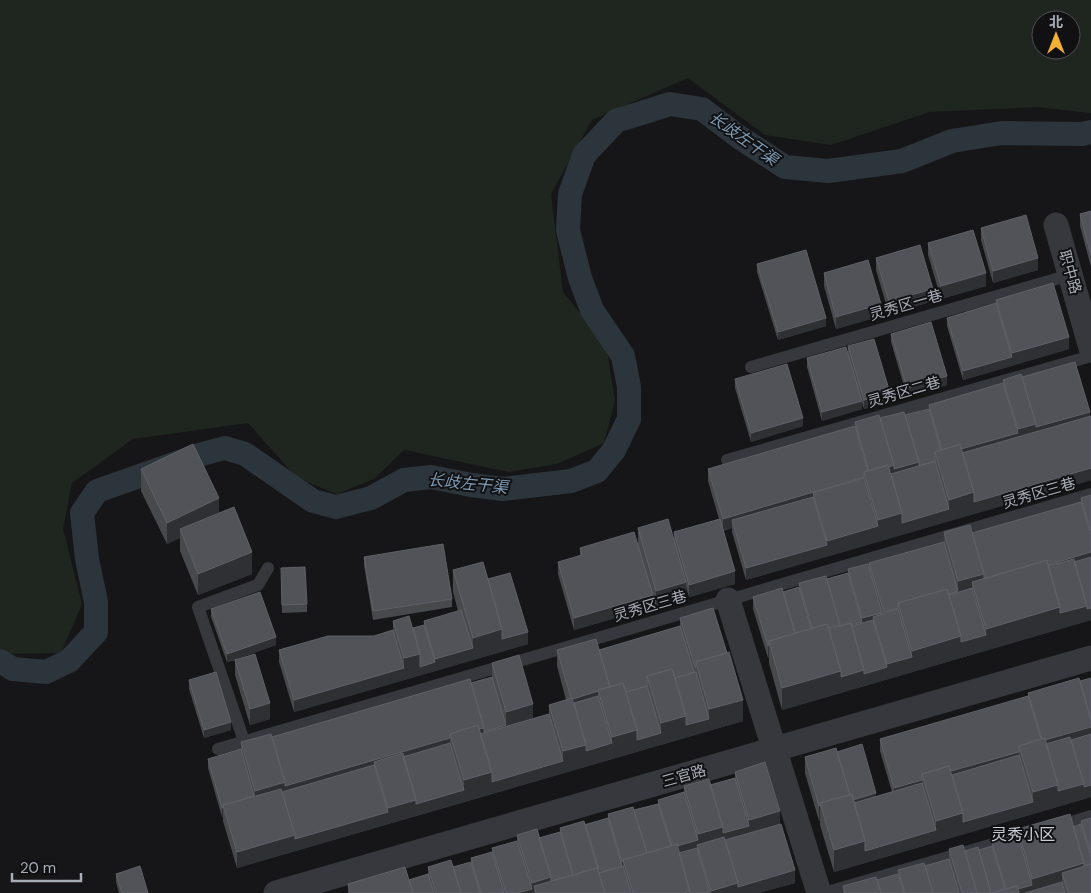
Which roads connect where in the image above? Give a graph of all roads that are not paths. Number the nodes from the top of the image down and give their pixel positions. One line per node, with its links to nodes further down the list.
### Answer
1 (1056, 225): 2 (street, 职中路)
2 (1079, 288): 3 (street, 职中路); 5 (lane, 灵秀区一巷)
3 (1091, 348)
4 (1091, 356): 6 (lane, 灵秀区二巷)
5 (751, 367)
6 (727, 460)
7 (1091, 494): 9 (lane, 灵秀区三巷)
8 (268, 568): 11 (lane)
9 (728, 600): 11 (lane, 灵秀区三巷); 13 (street)
10 (1091, 658): 13 (street, 三官路)
11 (244, 741): 12 (lane, 灵秀区三巷)
12 (218, 749)
13 (775, 749): 17 (street, 三官路); 18 (street)
14 (1091, 816): 15 (lane)
15 (1043, 830)
16 (1015, 838): 19 (lane)
17 (276, 893)
18 (819, 893)
19 (824, 893)

